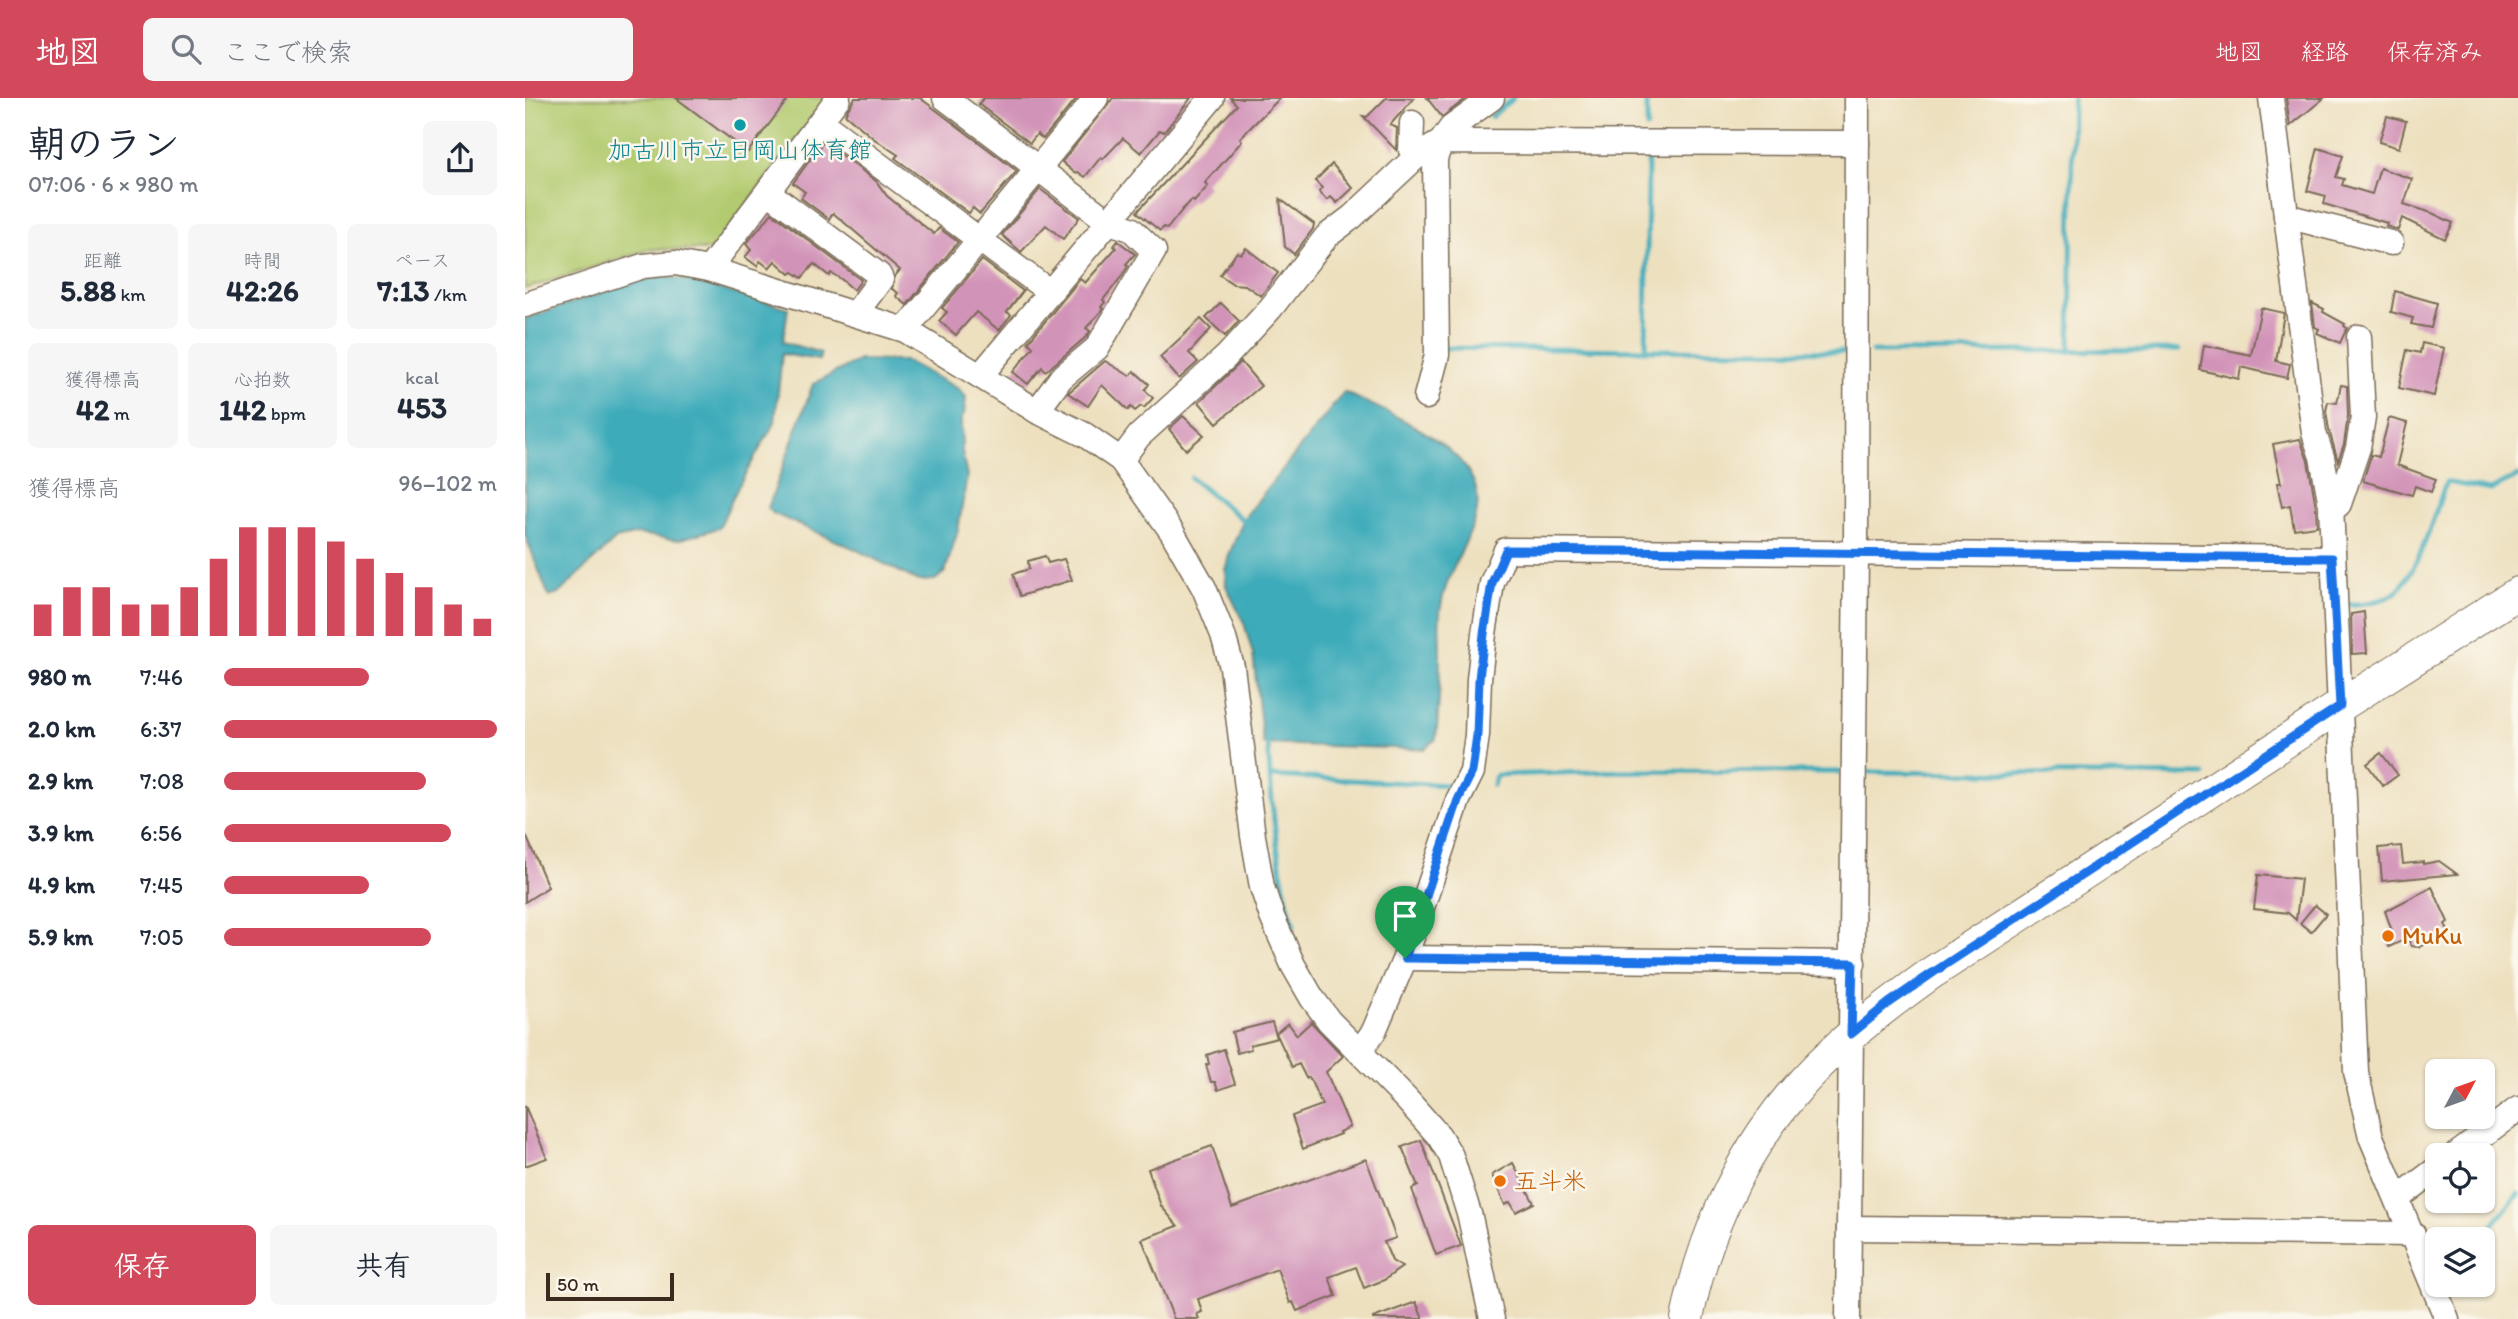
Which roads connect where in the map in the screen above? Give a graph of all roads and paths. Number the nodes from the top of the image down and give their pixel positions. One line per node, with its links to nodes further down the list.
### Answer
1 (838, 98): 8 (street)
2 (945, 98): 13 (street)
3 (1095, 98): 13 (street)
4 (1212, 98): 16 (street)
5 (1492, 98): 10 (street)
6 (1857, 98): 11 (street)
7 (2271, 98): 15 (street)
8 (821, 122): 14 (street); 17 (street)
9 (1412, 123): 12 (street)
10 (1441, 142): 11 (street); 12 (street); 26 (street)
11 (1857, 143): 30 (street)
12 (1416, 157): 28 (street)
13 (1038, 168): 16 (street); 17 (street)
14 (768, 192): 19 (street); 22 (street)
15 (2286, 216): 18 (street); 29 (street)
16 (1109, 222): 20 (street); 27 (street)
17 (979, 240): 20 (street); 23 (street)
18 (2391, 243)
19 (709, 269): 21 (street); 22 (street)
20 (1050, 292): 25 (street)
21 (525, 305)
22 (856, 313): 23 (street)
23 (905, 330): 25 (street)
24 (2360, 337): 29 (street)
25 (980, 376): 27 (street)
26 (1426, 397)
27 (1037, 411): 28 (street)
28 (1121, 460): 37 (street)
29 (2331, 511): 31 (street)
30 (1856, 555): 31 (street); 34 (street); 35 (street)
31 (2332, 558): 33 (street)
32 (2518, 593): 33 (main road)
33 (2340, 706): 36 (main road); 41 (street)
34 (1405, 958): 35 (street); 37 (street)
35 (1853, 963): 36 (street)
36 (1851, 1034): 42 (street); 45 (main road)
37 (1360, 1051): 44 (street)
38 (2518, 1109): 39 (street)
39 (2472, 1143)
40 (2425, 1178): 41 (street)
41 (2398, 1198): 43 (street)
42 (1849, 1228): 43 (street); 46 (street)
43 (2413, 1234): 47 (street)
44 (1492, 1319)
45 (1687, 1319)
46 (1848, 1319)
47 (2447, 1319)

